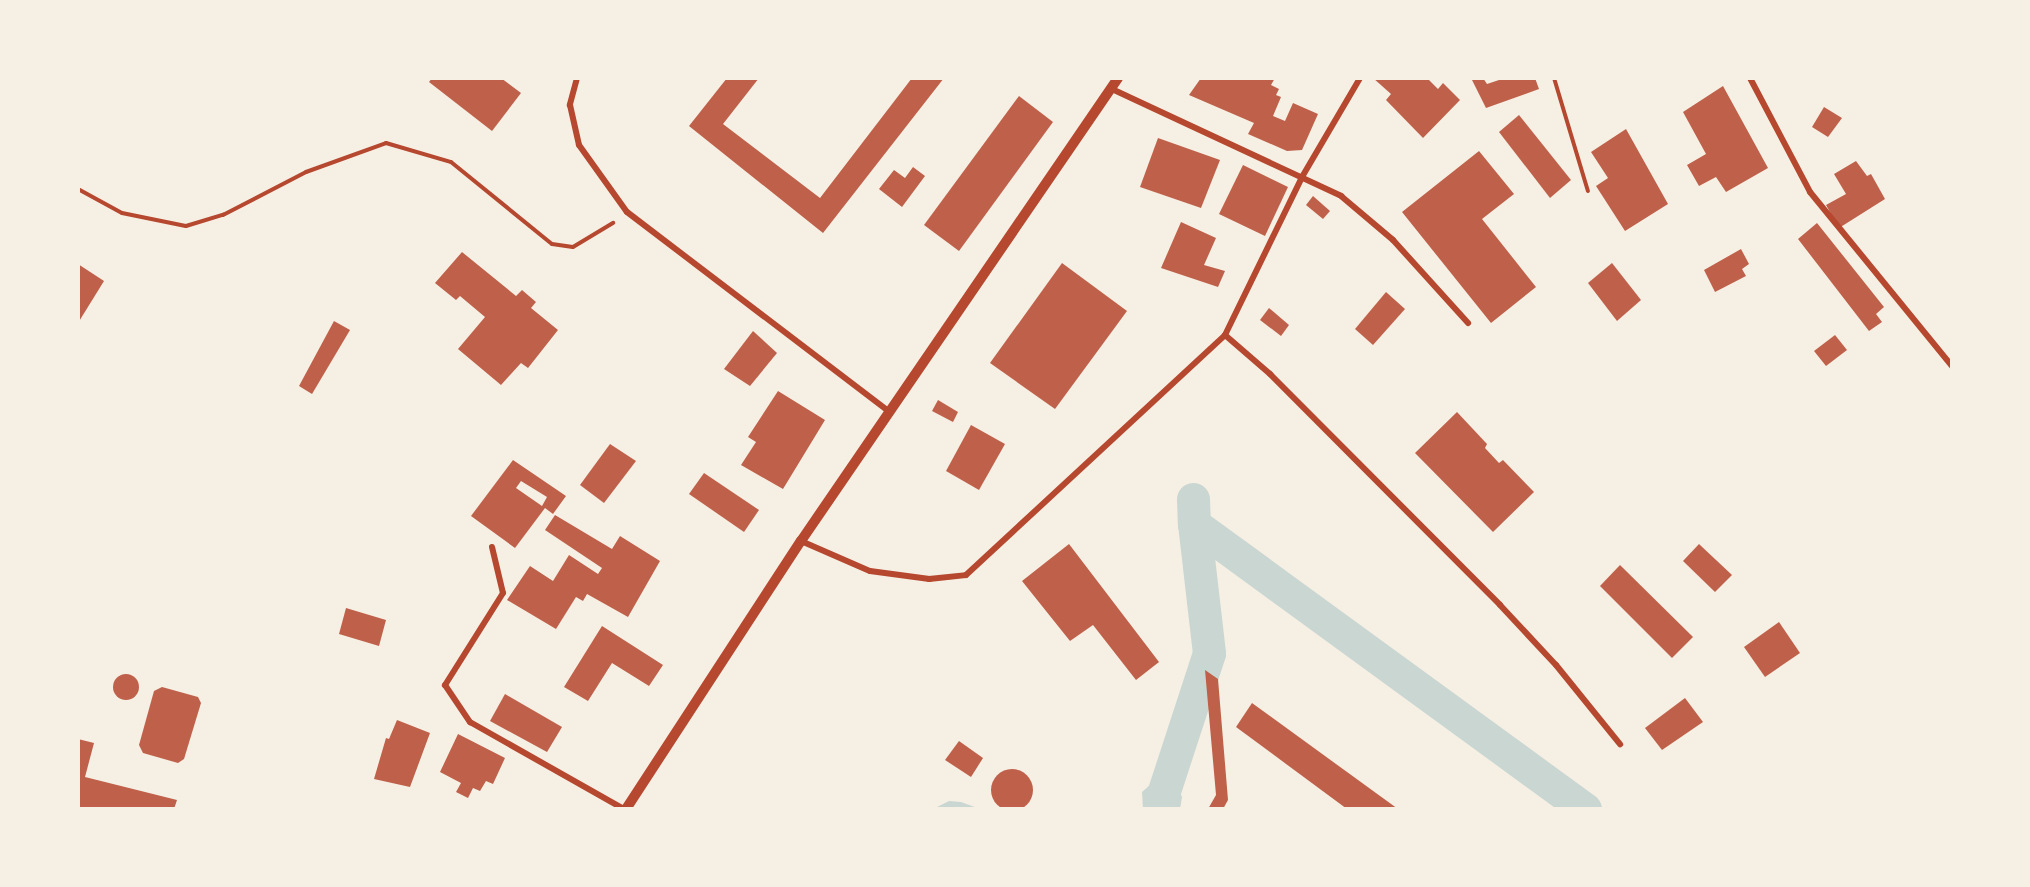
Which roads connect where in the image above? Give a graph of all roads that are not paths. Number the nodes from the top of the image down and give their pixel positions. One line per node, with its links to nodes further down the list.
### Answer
1 (577, 78): 10 (street)
2 (1118, 78): 5 (street)
3 (1360, 78): 6 (street)
4 (1750, 78): 9 (street)
5 (1114, 90): 6 (street); 10 (street)
6 (1302, 177): 7 (street); 8 (street)
7 (1468, 323)
8 (1225, 335): 11 (street); 13 (street)
9 (1952, 366)
10 (890, 413): 11 (street)
11 (801, 541): 14 (street)
12 (492, 547): 14 (street)
13 (1620, 744)
14 (625, 809)

